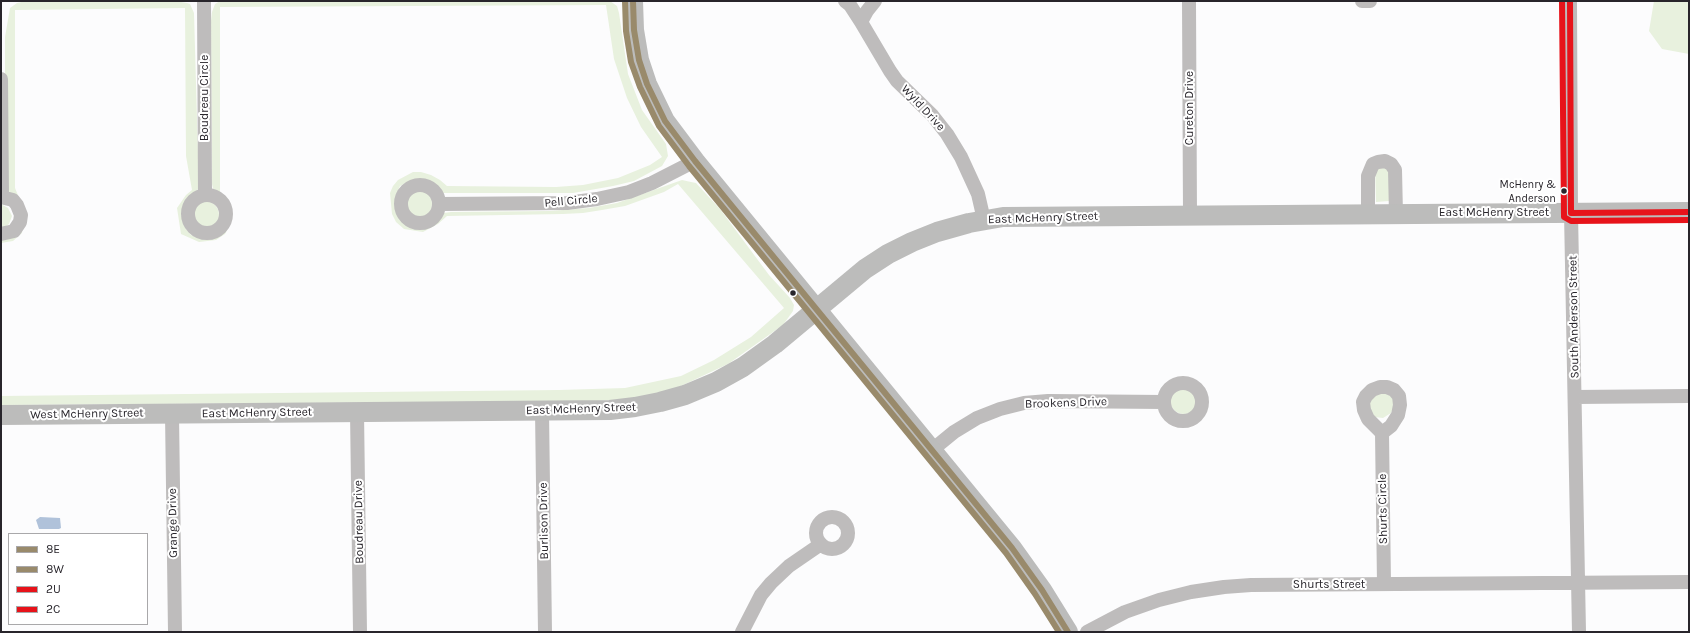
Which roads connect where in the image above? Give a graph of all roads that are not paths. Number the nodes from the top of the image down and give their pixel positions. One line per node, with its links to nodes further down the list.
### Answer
1 (204, 1): 12 (street, Boudreau Circle)
2 (633, 1): 11 (street)
3 (845, 1): 9 (street, Wyld Drive)
4 (875, 1): 9 (street)
5 (1189, 1): 19 (street, Cureton Drive)
6 (1362, 1): 7 (street)
7 (1370, 1)
8 (1570, 1): 16 (street, South Anderson Street)
9 (862, 22): 20 (street, Wyld Drive)
10 (1, 79): 13 (street)
11 (695, 161): 14 (street, Pell Circle); 22 (street)
12 (205, 195)
13 (1, 197): 21 (street)
14 (440, 204)
15 (1689, 212): 16 (street, East McHenry Street)
16 (1571, 213): 17 (street, East McHenry Street); 24 (street, South Anderson Street)
17 (1396, 214): 18 (street, East McHenry Street); 18 (street)
18 (1368, 215): 19 (street, East McHenry Street)
19 (1190, 216): 20 (street, East McHenry Street)
20 (984, 220): 22 (street, East McHenry Street)
21 (1, 234)
22 (817, 309): 26 (street, East McHenry Street); 31 (street)
23 (1689, 396): 24 (street)
24 (1575, 397): 34 (street, South Anderson Street)
25 (1164, 402): 31 (street, Brookens Drive)
26 (542, 411): 27 (street, East McHenry Street); 38 (street, Burlison Drive)
27 (357, 412): 28 (street, East McHenry Street); 37 (street, Boudreau Drive)
28 (172, 414): 29 (street, West McHenry Street); 36 (street, Grange Drive)
29 (1, 415)
30 (1382, 433): 35 (street, Shurts Circle)
31 (932, 450): 40 (street)
32 (821, 544): 39 (street)
33 (1689, 582): 34 (street, Shurts Street)
34 (1578, 583): 35 (street, Shurts Street); 42 (street, South Anderson Street)
35 (1384, 584): 41 (street, Shurts Street)
36 (175, 632)
37 (360, 632)
38 (545, 632)
39 (742, 632)
40 (1068, 632)
41 (1087, 632)
42 (1579, 632)

